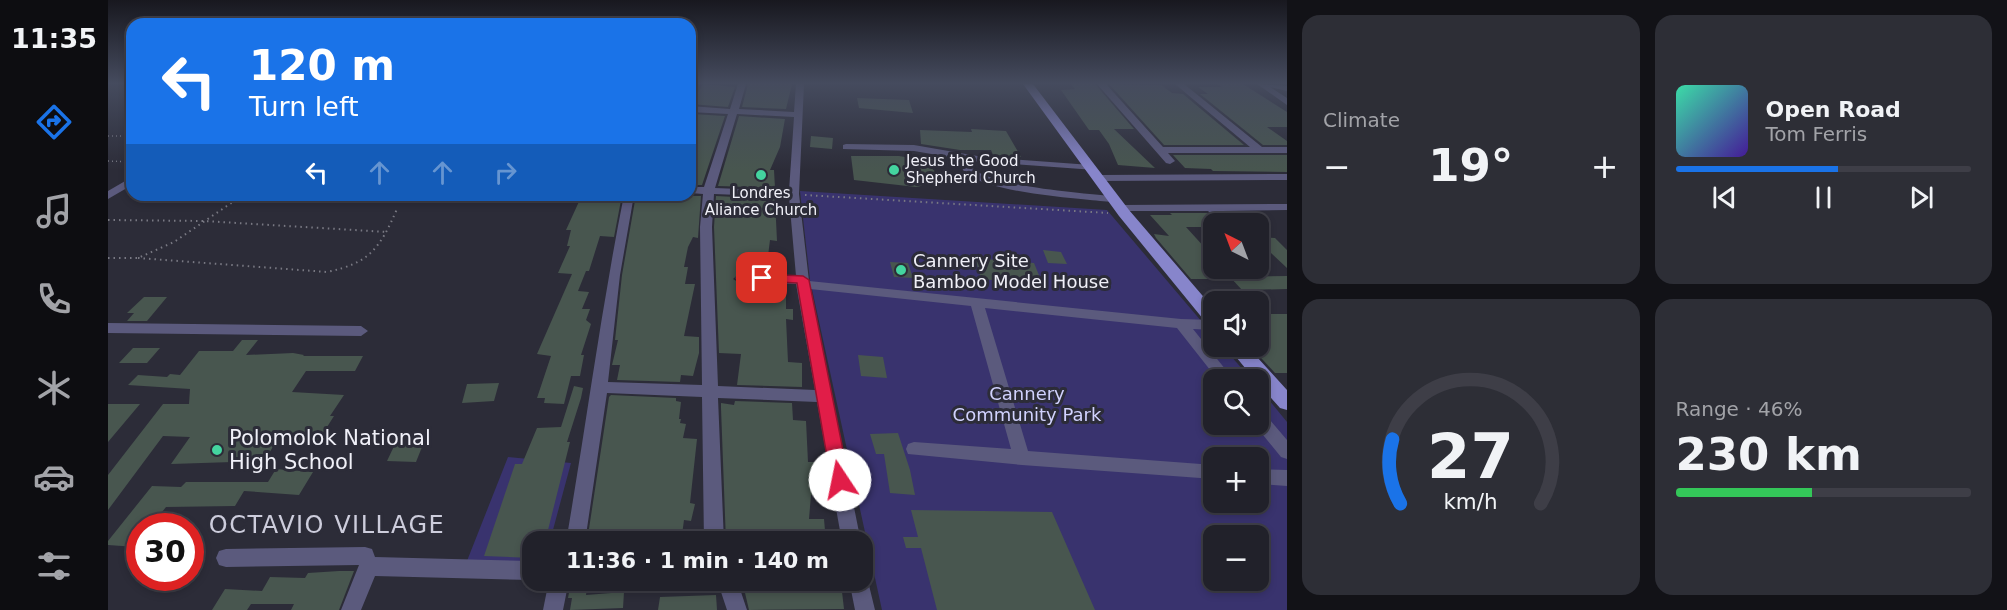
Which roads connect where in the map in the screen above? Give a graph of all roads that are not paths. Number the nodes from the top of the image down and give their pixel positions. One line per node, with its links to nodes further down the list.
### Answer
1 (732, 112): 17 (street)
2 (756, 112): 6 (street)
3 (1049, 112): 13 (main road)
4 (1126, 112): 8 (street)
5 (1214, 112): 9 (street)
6 (798, 115): 18 (street)
7 (846, 147): 11 (street)
8 (1159, 150): 9 (street); 12 (street)
9 (1260, 150): 10 (street)
10 (1287, 150)
11 (966, 157): 13 (street); 21 (street)
12 (1170, 161)
13 (1094, 173): 14 (street); 21 (main road)
14 (1287, 177)
15 (126, 187): 19 (street)
16 (696, 189): 17 (street)
17 (709, 190): 18 (street); 36 (street)
18 (794, 194): 26 (street)
19 (108, 195)
20 (628, 201): 35 (street)
21 (1119, 206): 22 (street); 28 (main road)
22 (1210, 207): 23 (street); 24 (street)
23 (1284, 209)
24 (1218, 213)
25 (741, 278): 26 (street)
26 (803, 282): 27 (street); 37 (street)
27 (977, 302): 30 (street); 42 (street)
28 (1203, 309)
29 (1203, 323): 30 (street)
30 (1181, 324): 34 (street)
31 (110, 331): 32 (street)
32 (362, 331)
33 (1246, 357): 38 (main road)
34 (1218, 369)
35 (600, 387): 36 (street); 46 (street)
36 (711, 392): 37 (street); 47 (street)
37 (824, 396): 48 (street)
38 (1287, 403)
39 (1269, 431): 41 (street)
40 (914, 449): 42 (street)
41 (1287, 452)
42 (1022, 458): 43 (street)
43 (1203, 471)
44 (1269, 477): 45 (street)
45 (1287, 478)
46 (577, 531)
47 (714, 531)
48 (850, 531)
49 (226, 558): 50 (street)
50 (369, 566): 51 (street); 55 (street)
51 (522, 571)
52 (557, 591): 56 (street)
53 (731, 591): 57 (street)
54 (861, 591): 58 (street)
55 (351, 610)
56 (553, 610)
57 (737, 610)
58 (865, 610)

